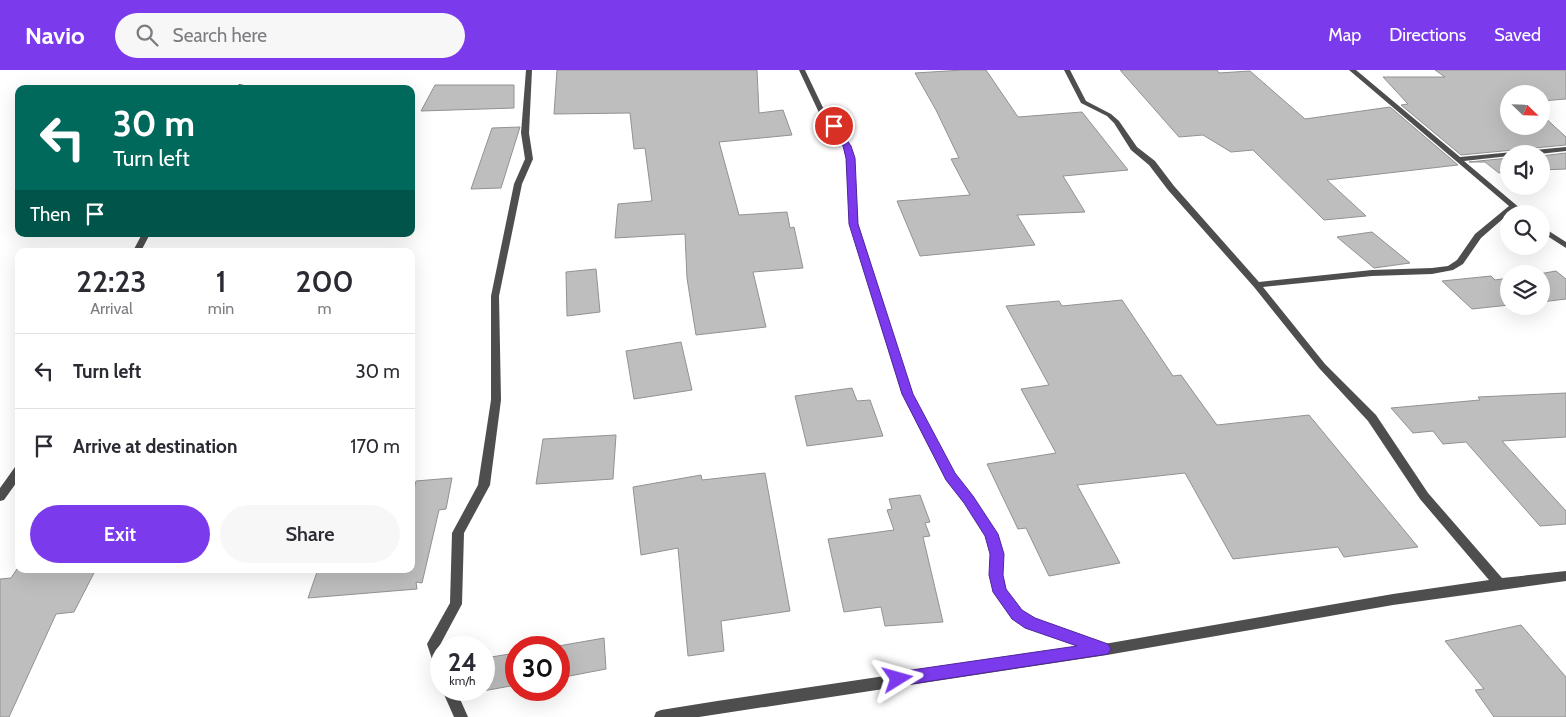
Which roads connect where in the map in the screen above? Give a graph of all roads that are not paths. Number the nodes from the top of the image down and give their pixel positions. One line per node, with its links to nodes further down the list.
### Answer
1 (529, 70): 18 (street)
2 (802, 70): 19 (street)
3 (1067, 70): 13 (street)
4 (1352, 70): 8 (street)
5 (1566, 149): 6 (street)
6 (1550, 151)
7 (1500, 155): 8 (street)
8 (1460, 159): 9 (street)
9 (1512, 205)
10 (1500, 217): 13 (street)
11 (1550, 234): 12 (street)
12 (1566, 246)
13 (1257, 286): 17 (street)
14 (15, 476): 15 (street)
15 (0, 497)
16 (1566, 576): 17 (street)
17 (1499, 583): 19 (street)
18 (438, 636)
19 (1103, 649): 22 (street)
20 (454, 701): 21 (street)
21 (461, 717)
22 (666, 717)

